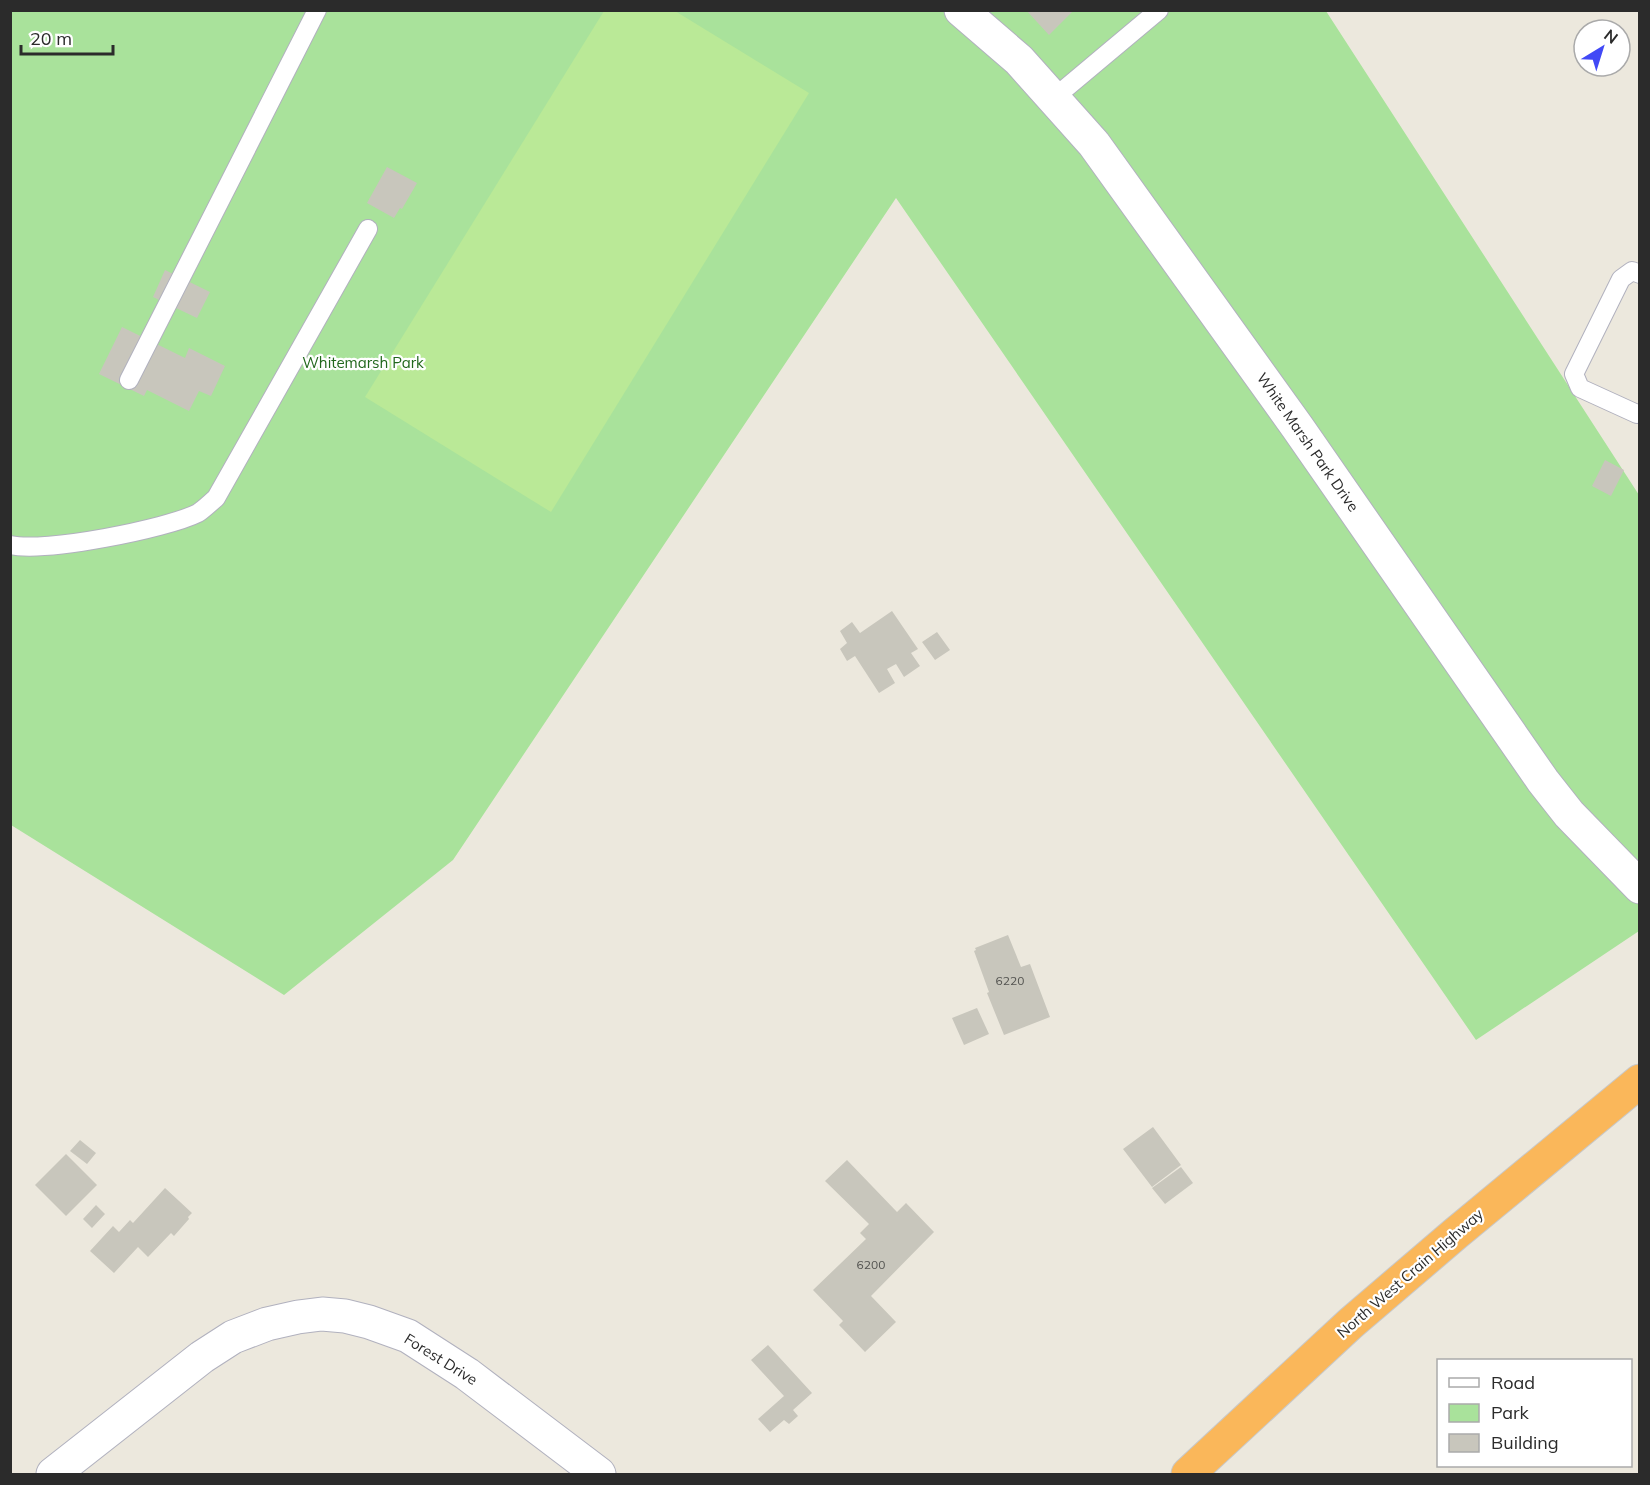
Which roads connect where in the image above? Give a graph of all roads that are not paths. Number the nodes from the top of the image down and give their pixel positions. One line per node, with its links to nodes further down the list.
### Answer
1 (317, 10): 7 (lane)
2 (961, 10): 4 (street, White Marsh Park Drive)
3 (1160, 10): 4 (lane)
4 (1054, 98): 10 (street, White Marsh Park Drive)
5 (368, 229): 9 (lane)
6 (1640, 274): 8 (lane)
7 (129, 380)
8 (1640, 413)
9 (10, 545)
10 (1640, 887)
11 (1637, 1080): 14 (highway, North West Crain Highway)
12 (53, 1474): 13 (street, Forest Drive)
13 (599, 1474)
14 (1188, 1474)

